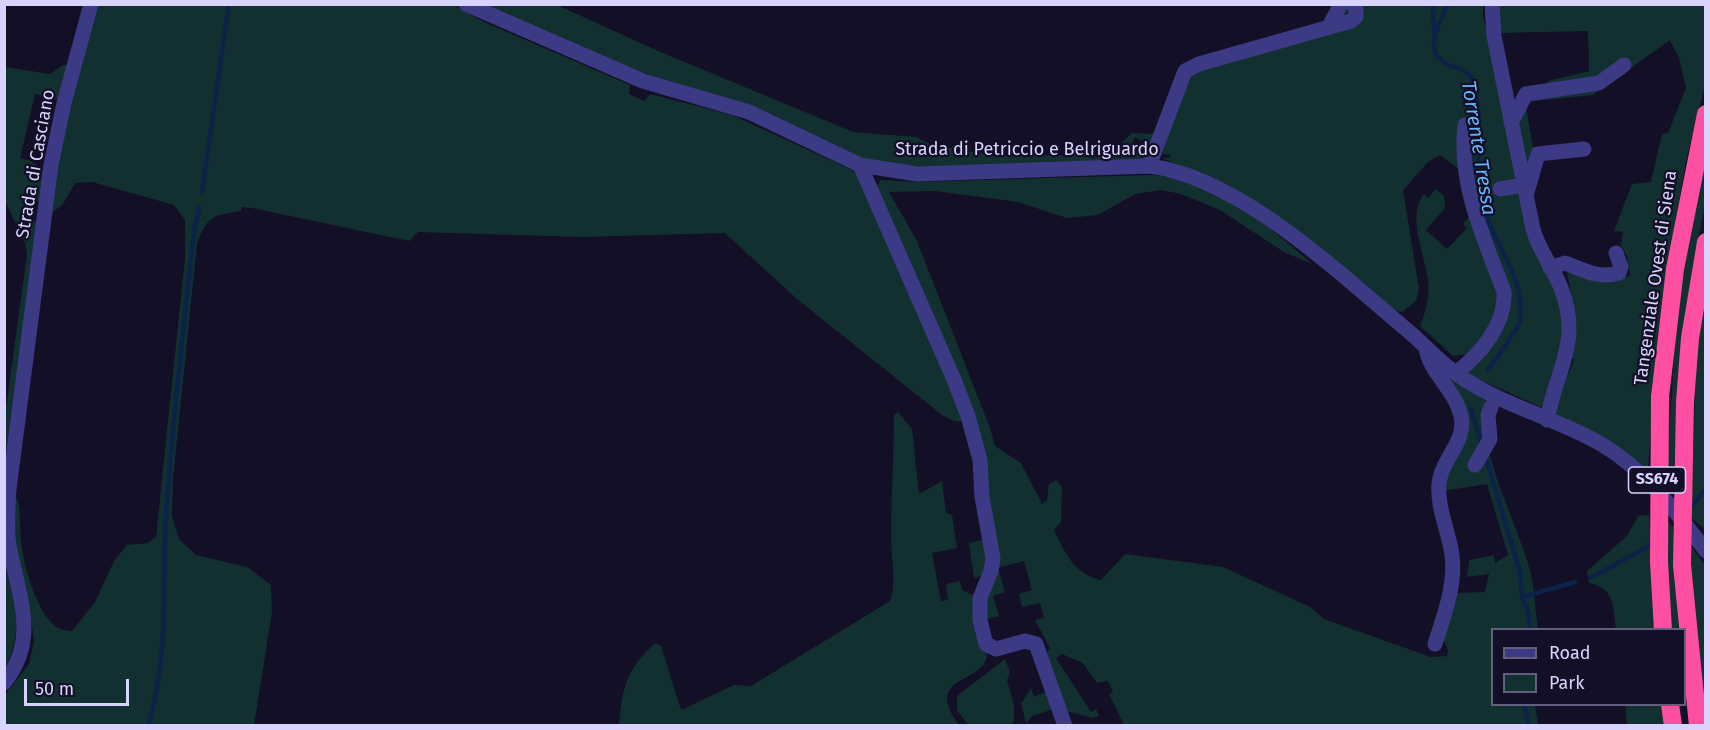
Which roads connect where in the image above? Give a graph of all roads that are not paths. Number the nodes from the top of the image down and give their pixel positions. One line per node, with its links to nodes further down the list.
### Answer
1 (91, 4): 27 (street, Strada di Casciano)
2 (466, 4): 12 (street, Strada di Petriccio e Belriguardo)
3 (1341, 4): 6 (street)
4 (1353, 4): 6 (street)
5 (1492, 4): 9 (street)
6 (1328, 28): 13 (street)
7 (1624, 65): 9 (street)
8 (1706, 114): 25 (highway, Tangenziale Ovest di Siena / SS674, bridge)
9 (1511, 123): 15 (street)
10 (1464, 125): 20 (street)
11 (1584, 149): 15 (street)
12 (860, 165): 13 (street, Strada di Petriccio e Belriguardo); 29 (street)
13 (1149, 166): 19 (street, Strada di Petriccio e Belriguardo)
14 (1500, 189): 15 (street)
15 (1525, 190): 18 (street)
16 (1706, 243): 31 (highway, SS674, bridge)
17 (1616, 253): 18 (street)
18 (1550, 268): 22 (street)
19 (1426, 348): 20 (street, Strada di Petriccio e Belriguardo); 26 (street)
20 (1456, 373): 22 (street, Strada di Petriccio e Belriguardo)
21 (1491, 407): 23 (street)
22 (1547, 420): 24 (street, Strada di Petriccio e Belriguardo)
23 (1480, 458)
24 (1705, 549)
25 (1663, 628)
26 (1435, 644)
27 (4, 683)
28 (1670, 706): 30 (highway)
29 (1065, 726)
30 (1673, 726)
31 (1698, 726)

